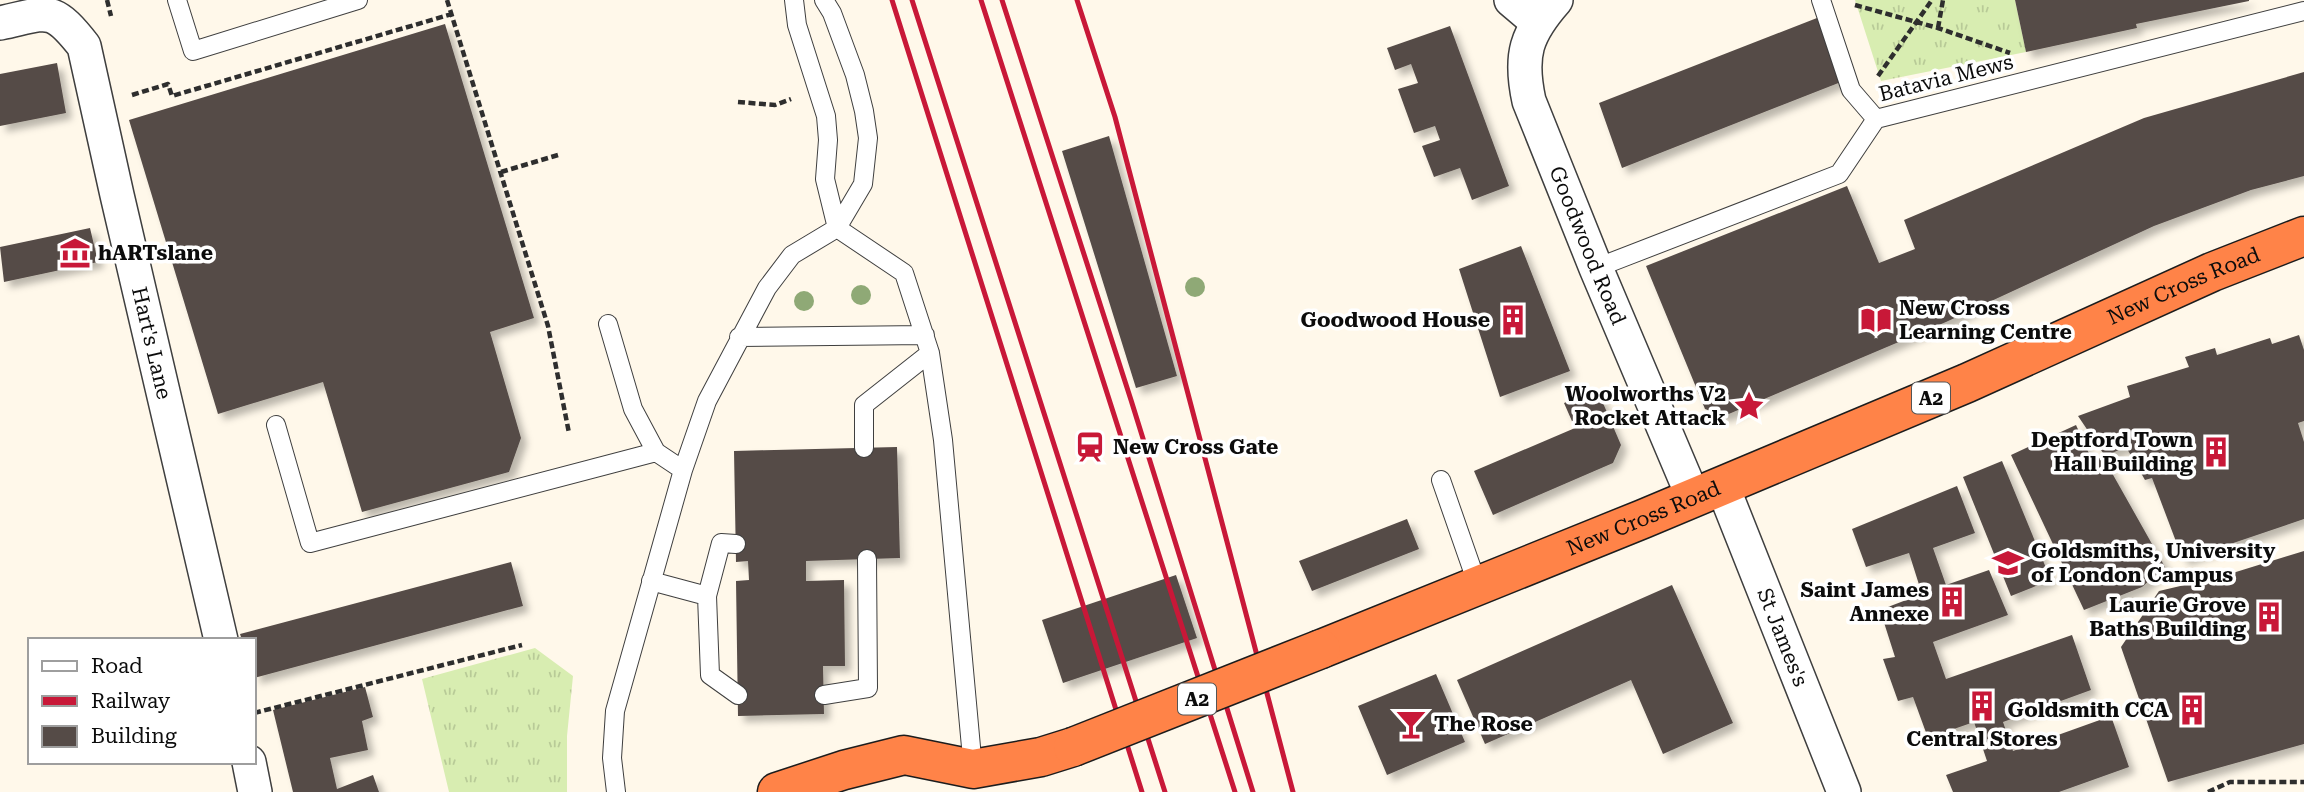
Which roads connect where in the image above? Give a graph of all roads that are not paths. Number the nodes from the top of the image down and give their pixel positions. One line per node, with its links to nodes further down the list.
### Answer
1 (177, 0): 2 (lane)
2 (358, 0)
3 (794, 0): 11 (lane)
4 (824, 0): 11 (lane)
5 (1511, 0): 7 (street, Goodwood Road)
6 (1821, 0): 10 (lane)
7 (1546, 11): 13 (street, Goodwood Road)
8 (2304, 11): 10 (lane, Batavia Mews)
9 (0, 23): 29 (street, Hart's Lane)
10 (1876, 119): 13 (lane, Batavia Mews)
11 (837, 228): 15 (lane); 16 (lane)
12 (2304, 236): 23 (highway, New Cross Road / A2)
13 (1596, 268): 23 (street, Goodwood Road)
14 (608, 324): 20 (lane)
15 (925, 335): 16 (lane); 17 (lane)
16 (739, 337): 21 (lane)
17 (930, 353): 19 (lane); 33 (lane)
18 (276, 425): 20 (lane)
19 (864, 448)
20 (656, 452): 21 (lane)
21 (683, 470): 26 (lane)
22 (1441, 480): 27 (lane)
23 (1707, 491): 27 (highway, New Cross Road / A2); 37 (street, St James's)
24 (736, 544): 28 (lane)
25 (867, 559): 31 (lane)
26 (650, 581): 28 (lane); 35 (lane)
27 (1478, 586): 33 (highway, New Cross Road / A2, bridge)
28 (707, 596): 30 (lane)
29 (221, 638)
30 (738, 695)
31 (824, 695)
32 (248, 764): 34 (street)
33 (963, 781): 36 (highway, New Cross Road / A2)
34 (255, 792)
35 (616, 792)
36 (777, 792)
37 (1844, 792)

